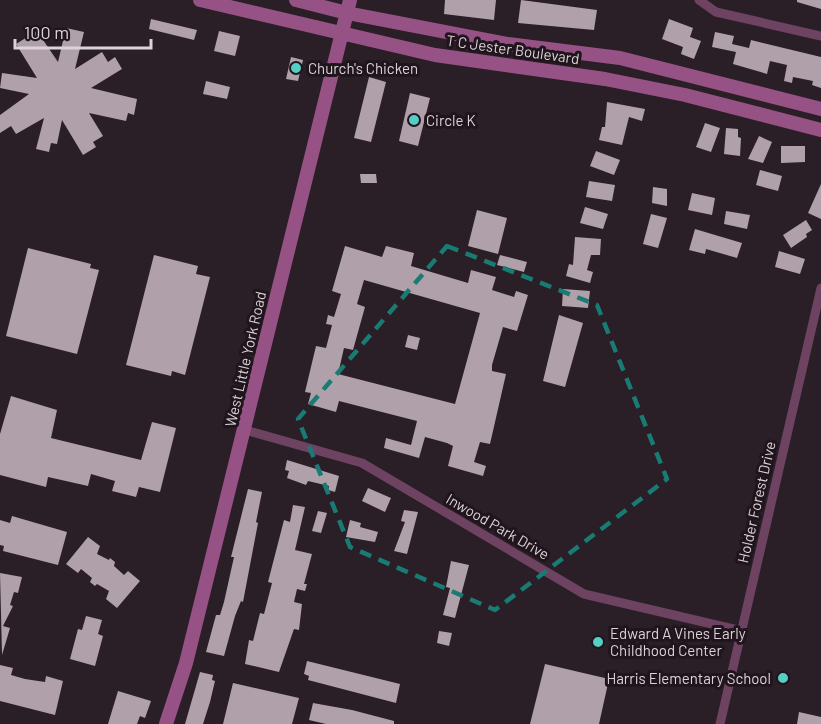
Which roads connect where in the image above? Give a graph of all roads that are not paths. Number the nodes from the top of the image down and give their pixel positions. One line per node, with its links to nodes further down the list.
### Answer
1 (200, 0): 5 (main road, T C Jester Boulevard)
2 (296, 0): 4 (main road, T C Jester Boulevard)
3 (699, 0): 6 (street)
4 (349, 6): 5 (main road, West Little York Road); 7 (main road, T C Jester Boulevard)
5 (343, 35): 8 (main road, T C Jester Boulevard); 14 (main road, West Little York Road)
6 (821, 36)
7 (508, 44): 8 (main road); 9 (main road, T C Jester Boulevard)
8 (511, 66): 10 (main road, T C Jester Boulevard)
9 (691, 75): 10 (main road); 11 (main road, T C Jester Boulevard)
10 (685, 95): 12 (main road, T C Jester Boulevard)
11 (821, 109)
12 (821, 130)
13 (821, 288): 15 (street, Holder Forest Drive)
14 (245, 430): 15 (street, Inwood Park Drive); 16 (main road, West Little York Road)
15 (742, 631): 17 (street, Holder Forest Drive)
16 (166, 724)
17 (720, 724)

